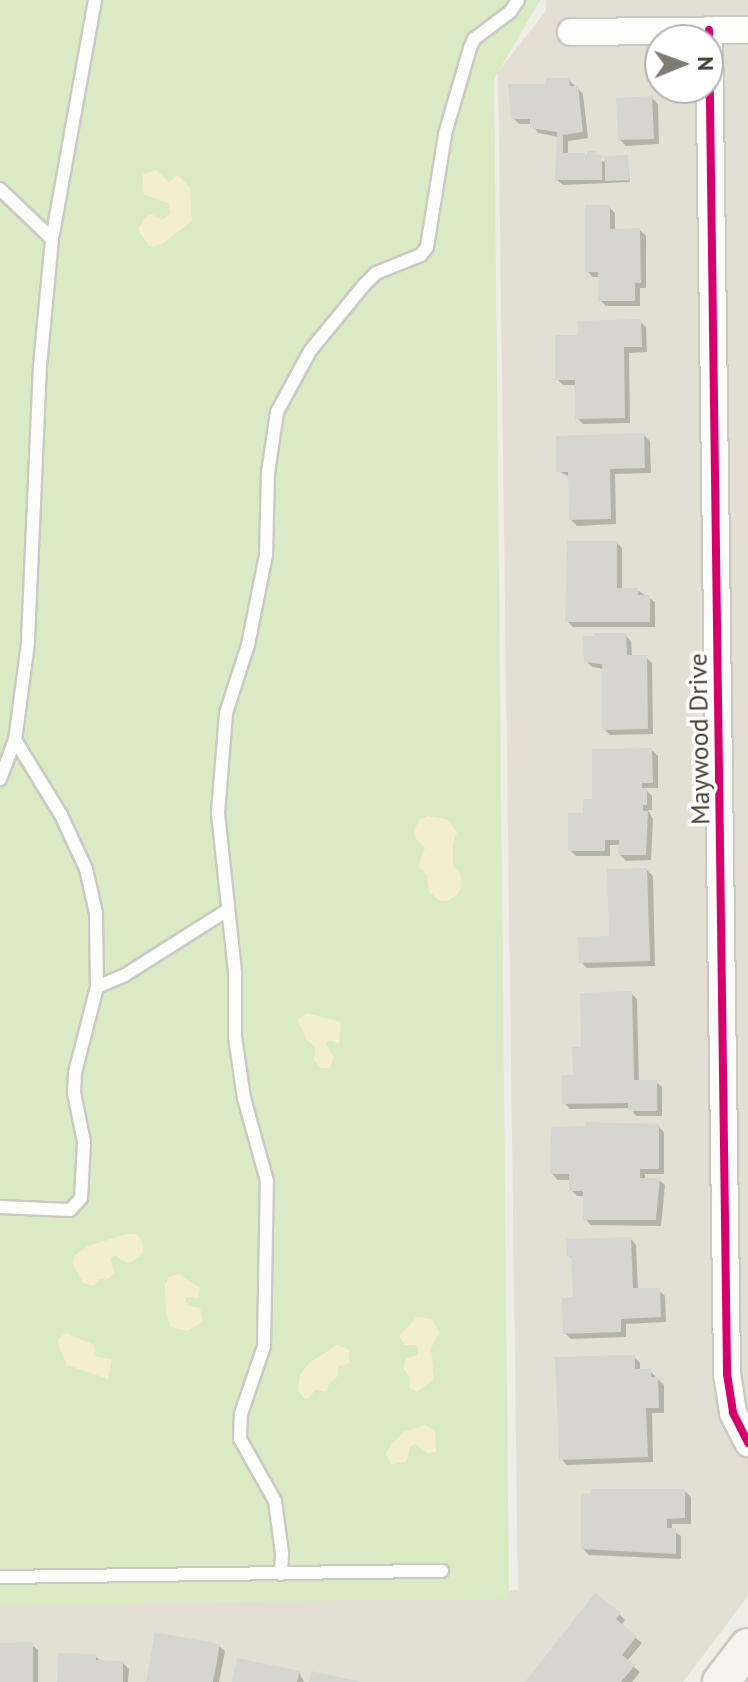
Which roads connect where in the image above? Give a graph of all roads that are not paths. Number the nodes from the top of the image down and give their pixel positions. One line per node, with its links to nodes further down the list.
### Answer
1 (95, 0): 9 (lane)
2 (518, 0): 12 (lane)
3 (724, 30): 4 (street)
4 (748, 30)
5 (644, 31): 6 (street)
6 (571, 32)
7 (710, 104): 15 (street, Maywood Drive)
8 (0, 189): 9 (lane)
9 (52, 239): 10 (lane)
10 (15, 740): 11 (lane); 13 (lane)
11 (0, 779)
12 (226, 911): 13 (lane); 17 (lane)
13 (97, 987): 14 (lane)
14 (0, 1207)
15 (748, 1443)
16 (442, 1571): 17 (lane)
17 (281, 1574): 18 (lane)
18 (0, 1577)
19 (748, 1647): 20 (main road)
20 (721, 1682)

